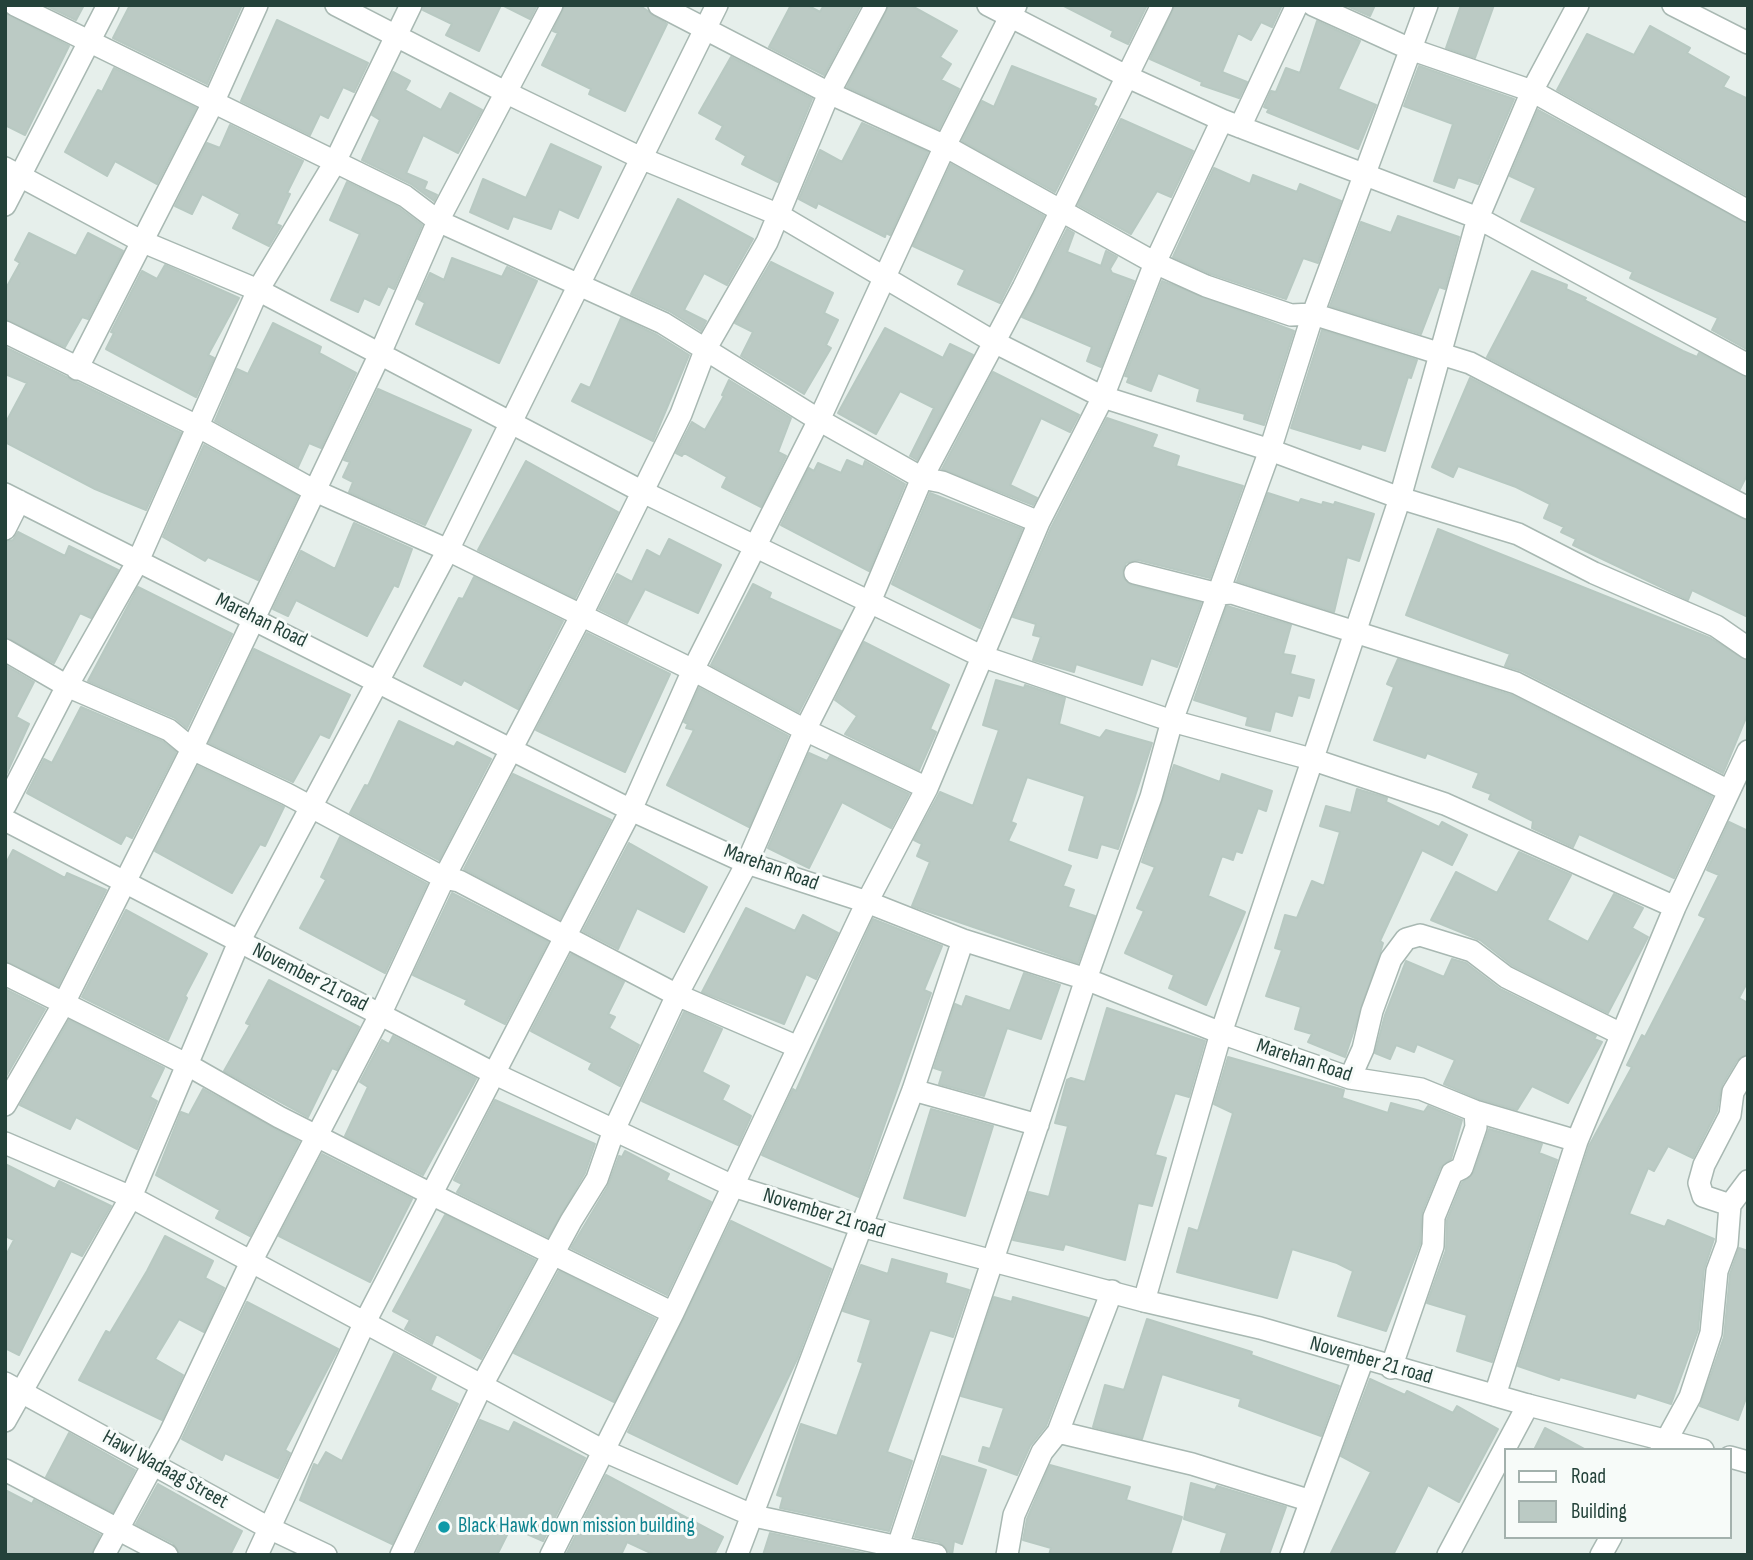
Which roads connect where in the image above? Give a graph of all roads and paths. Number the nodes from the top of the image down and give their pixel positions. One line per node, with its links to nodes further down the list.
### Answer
1 (15, 5): 21 (street)
2 (107, 5): 21 (street)
3 (257, 5): 27 (street)
4 (336, 5): 19 (street)
5 (411, 5): 19 (street)
6 (552, 5): 25 (street)
7 (660, 5): 18 (street)
8 (717, 5): 18 (street)
9 (876, 5): 26 (street)
10 (988, 5): 17 (street)
11 (1162, 5): 23 (street)
12 (1297, 5): 28 (street)
13 (1313, 5): 22 (street)
14 (1427, 5): 22 (street)
15 (1578, 5): 24 (street)
16 (1672, 5): 20 (street)
17 (1013, 12): 23 (street); 29 (street)
18 (705, 28): 26 (street); 30 (street)
19 (396, 35): 25 (street); 31 (street)
20 (1748, 43)
21 (89, 44): 27 (street); 32 (street)
22 (1410, 49): 24 (street); 33 (street)
23 (1128, 78): 28 (street); 35 (street)
24 (1532, 91): 36 (street); 38 (street)
25 (507, 93): 30 (street); 39 (street)
26 (830, 93): 29 (street); 37 (street)
27 (213, 103): 31 (street); 40 (street)
28 (1231, 124): 33 (street); 41 (street)
29 (945, 146): 35 (street); 42 (street)
30 (643, 159): 37 (street); 43 (street)
31 (334, 164): 39 (street); 44 (street)
32 (12, 171): 34 (street); 40 (street)
33 (1365, 172): 38 (street); 45 (street)
34 (5, 205)
35 (1060, 209): 41 (street); 47 (street)
36 (1748, 211)
37 (777, 214): 42 (street); 48 (street)
38 (1478, 218): 49 (street); 51 (street)
39 (438, 220): 43 (street); 50 (street)
40 (141, 241): 44 (street); 52 (street)
41 (1155, 263): 45 (street); 53 (street)
42 (885, 280): 47 (street); 54 (street)
43 (580, 284): 48 (street); 55 (street)
44 (258, 290): 50 (street); 56 (street)
45 (1313, 314): 49 (street); 57 (street)
46 (5, 332): 52 (street)
47 (993, 342): 53 (street); 58 (street)
48 (706, 348): 54 (street); 60 (street)
49 (1439, 353): 62 (street); 63 (street)
50 (379, 356): 55 (street); 59 (street)
51 (1748, 365)
52 (77, 369): 56 (street)
53 (1103, 397): 57 (street); 64 (street)
54 (819, 420): 58 (street); 66 (street)
55 (513, 422): 60 (street); 67 (street)
56 (199, 427): 59 (street); 68 (street)
57 (1270, 450): 62 (street); 70 (street)
58 (922, 478): 64 (street); 71 (street)
59 (313, 490): 67 (street); 73 (street)
60 (641, 491): 66 (street); 72 (street)
61 (12, 498): 65 (street); 68 (street, Marehan Road)
62 (1399, 498): 74 (street); 75 (street)
63 (1748, 508)
64 (1040, 523): 77 (street)
65 (5, 529)
66 (754, 544): 71 (street); 78 (street)
67 (448, 550): 72 (street); 79 (street)
68 (138, 561): 73 (street, Marehan Road); 80 (street)
69 (1135, 573): 70 (street)
70 (1218, 594): 74 (street); 81 (street)
71 (869, 604): 77 (street); 82 (street)
72 (581, 616): 78 (street); 84 (street)
73 (254, 617): 79 (street, Marehan Road); 83 (street)
74 (1354, 631): 86 (street); 88 (street)
75 (1748, 648)
76 (5, 650): 80 (street)
77 (981, 656): 81 (street); 87 (street)
78 (693, 670): 82 (street); 91 (street)
79 (379, 680): 84 (street, Marehan Road); 90 (street)
80 (67, 686): 83 (street); 89 (street)
81 (1172, 721): 86 (street); 102 (street)
82 (805, 730): 87 (street); 93 (street)
83 (192, 749): 90 (street); 95 (street)
84 (513, 750): 91 (street, Marehan Road); 94 (street)
85 (1748, 751): 88 (street)
86 (1311, 759): 97 (street); 106 (street)
87 (927, 788): 96 (street)
88 (1729, 791): 97 (street)
89 (5, 806)
90 (310, 808): 94 (street); 100 (street)
91 (631, 810): 93 (street, Marehan Road); 98 (street)
92 (5, 820): 95 (street, November 21 road)
93 (747, 863): 96 (street, Marehan Road); 103 (street)
94 (444, 878): 98 (street); 105 (street)
95 (124, 881): 100 (street, November 21 road); 104 (street)
96 (867, 902): 99 (street, Marehan Road); 108 (street)
97 (1675, 907): 107 (street)
98 (567, 937): 103 (street); 111 (street)
99 (962, 940): 102 (street, Marehan Road); 113 (street)
100 (239, 942): 105 (street, November 21 road); 109 (street)
101 (5, 974): 104 (street)
102 (1086, 979): 106 (street, Marehan Road); 116 (street)
103 (677, 995): 108 (street); 117 (street)
104 (64, 1003): 109 (street); 114 (street)
105 (380, 1015): 111 (street, November 21 road); 118 (street)
106 (1221, 1033): 112 (street, Marehan Road); 131 (street)
107 (1621, 1034): 112 (street); 119 (street)
108 (798, 1047): 122 (street)
109 (186, 1064): 118 (street); 124 (street)
110 (1748, 1066): 125 (street)
111 (495, 1074): 117 (street, November 21 road); 123 (street)
112 (1350, 1078): 115 (street, Marehan Road)
113 (913, 1090): 116 (street); 126 (street)
114 (5, 1105)
115 (1475, 1111): 119 (street, Marehan Road); 135 (street)
116 (1038, 1125): 129 (street)
117 (614, 1130): 122 (street, November 21 road); 127 (street)
118 (317, 1134): 123 (street); 128 (street)
119 (1577, 1141): 138 (street)
120 (5, 1143): 124 (street)
121 (1748, 1181): 125 (street)
122 (733, 1186): 126 (street, November 21 road); 132 (street)
123 (430, 1194): 127 (street); 133 (street)
124 (131, 1197): 128 (street); 137 (street)
125 (1730, 1205): 142 (street)
126 (861, 1226): 129 (street, November 21 road); 150 (street)
127 (554, 1254): 132 (street); 136 (street)
128 (252, 1260): 133 (street); 147 (street)
129 (994, 1260): 130 (street, November 21 road); 154 (street)
130 (1112, 1291): 131 (street, November 21 road); 141 (street)
131 (1144, 1301): 134 (street, November 21 road)
132 (673, 1312): 145 (street)
133 (365, 1322): 136 (street); 151 (street)
134 (1363, 1359): 135 (street, November 21 road); 149 (street)
135 (1391, 1368): 138 (street, November 21 road)
136 (482, 1385): 145 (street); 159 (street)
137 (13, 1387): 140 (street); 147 (street, Hawl Wadaag Street)
138 (1494, 1395): 139 (street, November 21 road)
139 (1528, 1405): 142 (street, November 21 road); 143 (street)
140 (5, 1421)
141 (1058, 1432): 149 (street); 163 (street)
142 (1664, 1445): 144 (street, November 21 road)
143 (1505, 1448)
144 (1687, 1448)
145 (602, 1450): 150 (street); 160 (street)
146 (1504, 1450): 165 (street)
147 (154, 1464): 151 (street, Hawl Wadaag Street); 152 (street)
148 (5, 1470): 152 (street)
149 (1311, 1501): 164 (street)
150 (754, 1516): 154 (street); 161 (street)
151 (269, 1528): 157 (street); 158 (street, Hawl Wadaag Street)
152 (117, 1530): 155 (street); 156 (street)
153 (1610, 1539): 166 (street)
154 (895, 1550): 162 (street)
155 (104, 1555)
156 (167, 1555)
157 (257, 1555)
158 (326, 1555)
159 (401, 1555)
160 (551, 1555)
161 (737, 1555)
162 (936, 1555)
163 (1007, 1555)
164 (1291, 1555)
165 (1448, 1555)
166 (1601, 1555)

